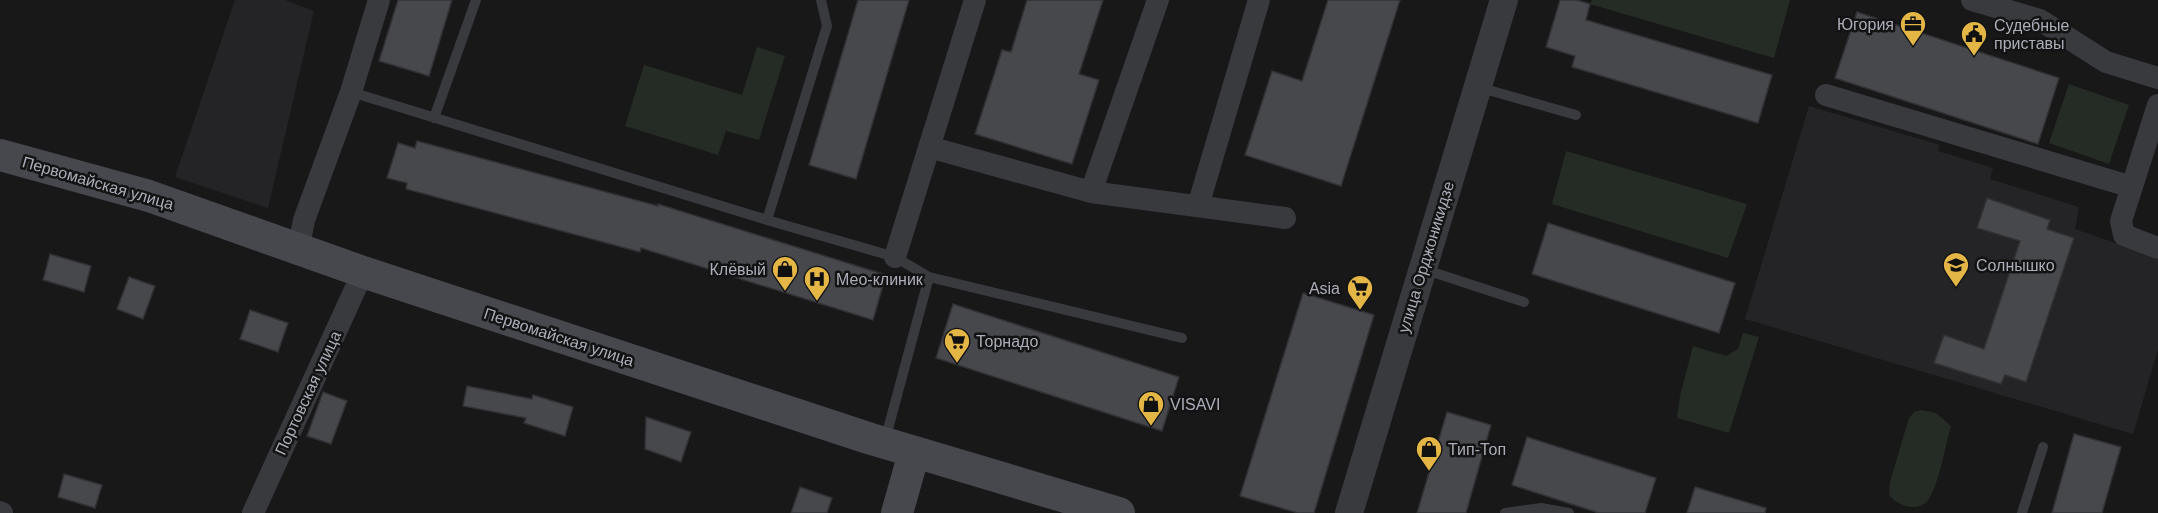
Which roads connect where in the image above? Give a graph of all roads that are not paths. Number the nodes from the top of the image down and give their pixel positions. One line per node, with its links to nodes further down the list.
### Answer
1 (379, 0): 11 (street)
2 (476, 0): 15 (lane)
3 (821, 0): 22 (lane)
4 (975, 0): 16 (street)
5 (1158, 0): 19 (street)
6 (1259, 0): 20 (street)
7 (1504, 0): 10 (street, улица Орджоникидзе)
8 (1982, 1): 9 (street)
9 (2158, 78)
10 (1478, 87): 14 (lane); 26 (street, улица Орджоникидзе)
11 (351, 92): 15 (lane); 24 (street)
12 (1826, 95): 18 (street)
13 (2158, 105): 18 (street)
14 (1576, 115)
15 (434, 118): 22 (lane)
16 (929, 147): 19 (street); 25 (street)
17 (0, 155): 24 (main road, Первомайская улица)
18 (2132, 187): 23 (street)
19 (1091, 192): 20 (street)
20 (1198, 206): 21 (street)
21 (1285, 218)
22 (767, 220): 25 (lane)
23 (2158, 248)
24 (298, 250): 27 (main road, Первомайская улица)
25 (895, 256): 28 (lane)
26 (1423, 269): 29 (lane); 37 (street, улица Орджоникидзе)
27 (363, 272): 31 (main road, Первомайская улица); 34 (street, Портовская улица)
28 (929, 277): 30 (lane); 31 (lane)
29 (1524, 302)
30 (1182, 338)
31 (885, 443): 33 (main road, Первомайская улица)
32 (2043, 447): 40 (lane)
33 (914, 453): 35 (main road); 36 (main road, Первомайская улица)
34 (253, 513)
35 (897, 513)
36 (1119, 513)
37 (1349, 513)
38 (1505, 513): 39 (lane)
39 (1569, 513)
40 (2022, 513)

